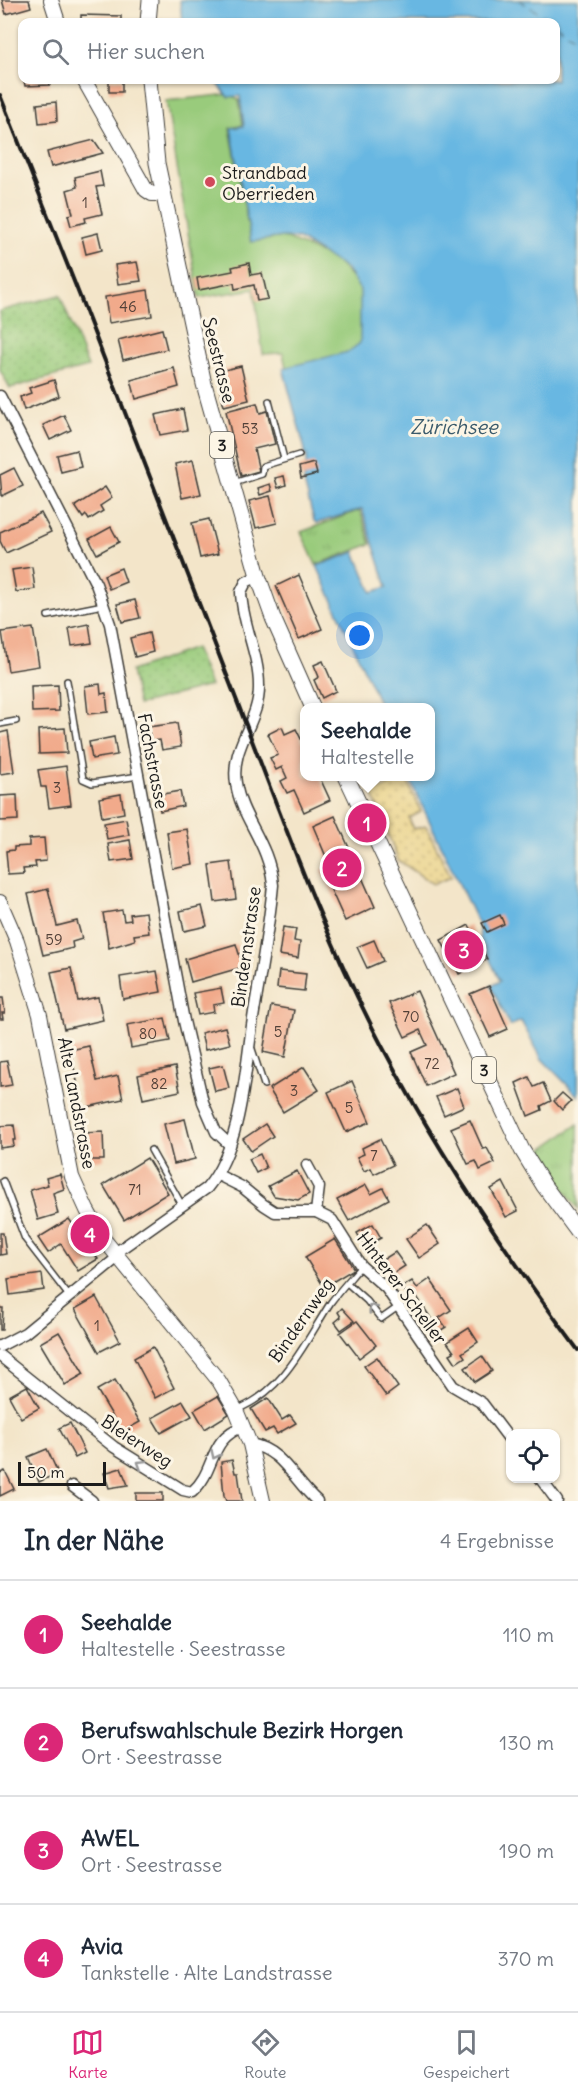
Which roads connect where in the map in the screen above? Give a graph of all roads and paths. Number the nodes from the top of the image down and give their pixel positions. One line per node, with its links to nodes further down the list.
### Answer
1 (51, 0): 3 (main road)
2 (150, 0): 4 (main road)
3 (57, 18)
4 (148, 18)
5 (86, 84): 7 (main road)
6 (148, 84): 7 (main road, Seestrasse / 3)
7 (163, 194): 12 (main road, Seestrasse / 3)
8 (0, 396): 14 (street, Fachstrasse)
9 (269, 401): 11 (lane)
10 (299, 455): 11 (lane)
11 (284, 459): 12 (lane)
12 (232, 484): 13 (main road, Seestrasse / 3)
13 (258, 576): 17 (main road, Seestrasse / 3); 23 (street, Bindernstrasse)
14 (103, 605): 15 (lane); 20 (street, Fachstrasse)
15 (48, 616)
16 (67, 681): 20 (lane)
17 (311, 703)
18 (16, 721): 19 (lane)
19 (0, 724)
20 (139, 776): 25 (street, Fachstrasse)
21 (348, 781): 32 (main road, 3)
22 (0, 902): 33 (main road, Alte Landstrasse)
23 (249, 1041): 24 (lane); 25 (street, Bindernstrasse)
24 (264, 1085)
25 (230, 1145): 28 (street, Bindernstrasse)
26 (151, 1150): 30 (lane)
27 (307, 1165): 31 (street)
28 (218, 1175): 30 (street, Bindernstrasse); 31 (street)
29 (3, 1181): 36 (lane)
30 (182, 1205): 33 (street, Bindernstrasse)
31 (316, 1212): 34 (street, Hinterer Scheller)
32 (578, 1232)
33 (116, 1255): 36 (street, Bindernstrasse); 40 (main road, Alte Landstrasse)
34 (361, 1266): 35 (lane, Bindernweg); 37 (street, Hinterer Scheller)
35 (347, 1283): 37 (lane, one-way to 35); 40 (lane, Bindernweg)
36 (69, 1296): 38 (street, Bindernstrasse)
37 (398, 1307): 42 (street, Hinterer Scheller)
38 (0, 1346)
39 (0, 1356): 41 (street, Bleierweg, one-way to 39)
40 (236, 1410): 41 (main road, Alte Landstrasse)
41 (244, 1426): 43 (main road, Alte Landstrasse)
42 (506, 1435)
43 (250, 1444): 47 (main road, Alte Landstrasse); 48 (street)
44 (543, 1483): 49 (street)
45 (72, 1486): 46 (street)
46 (92, 1501)
47 (263, 1501)
48 (317, 1501)
49 (557, 1501)

